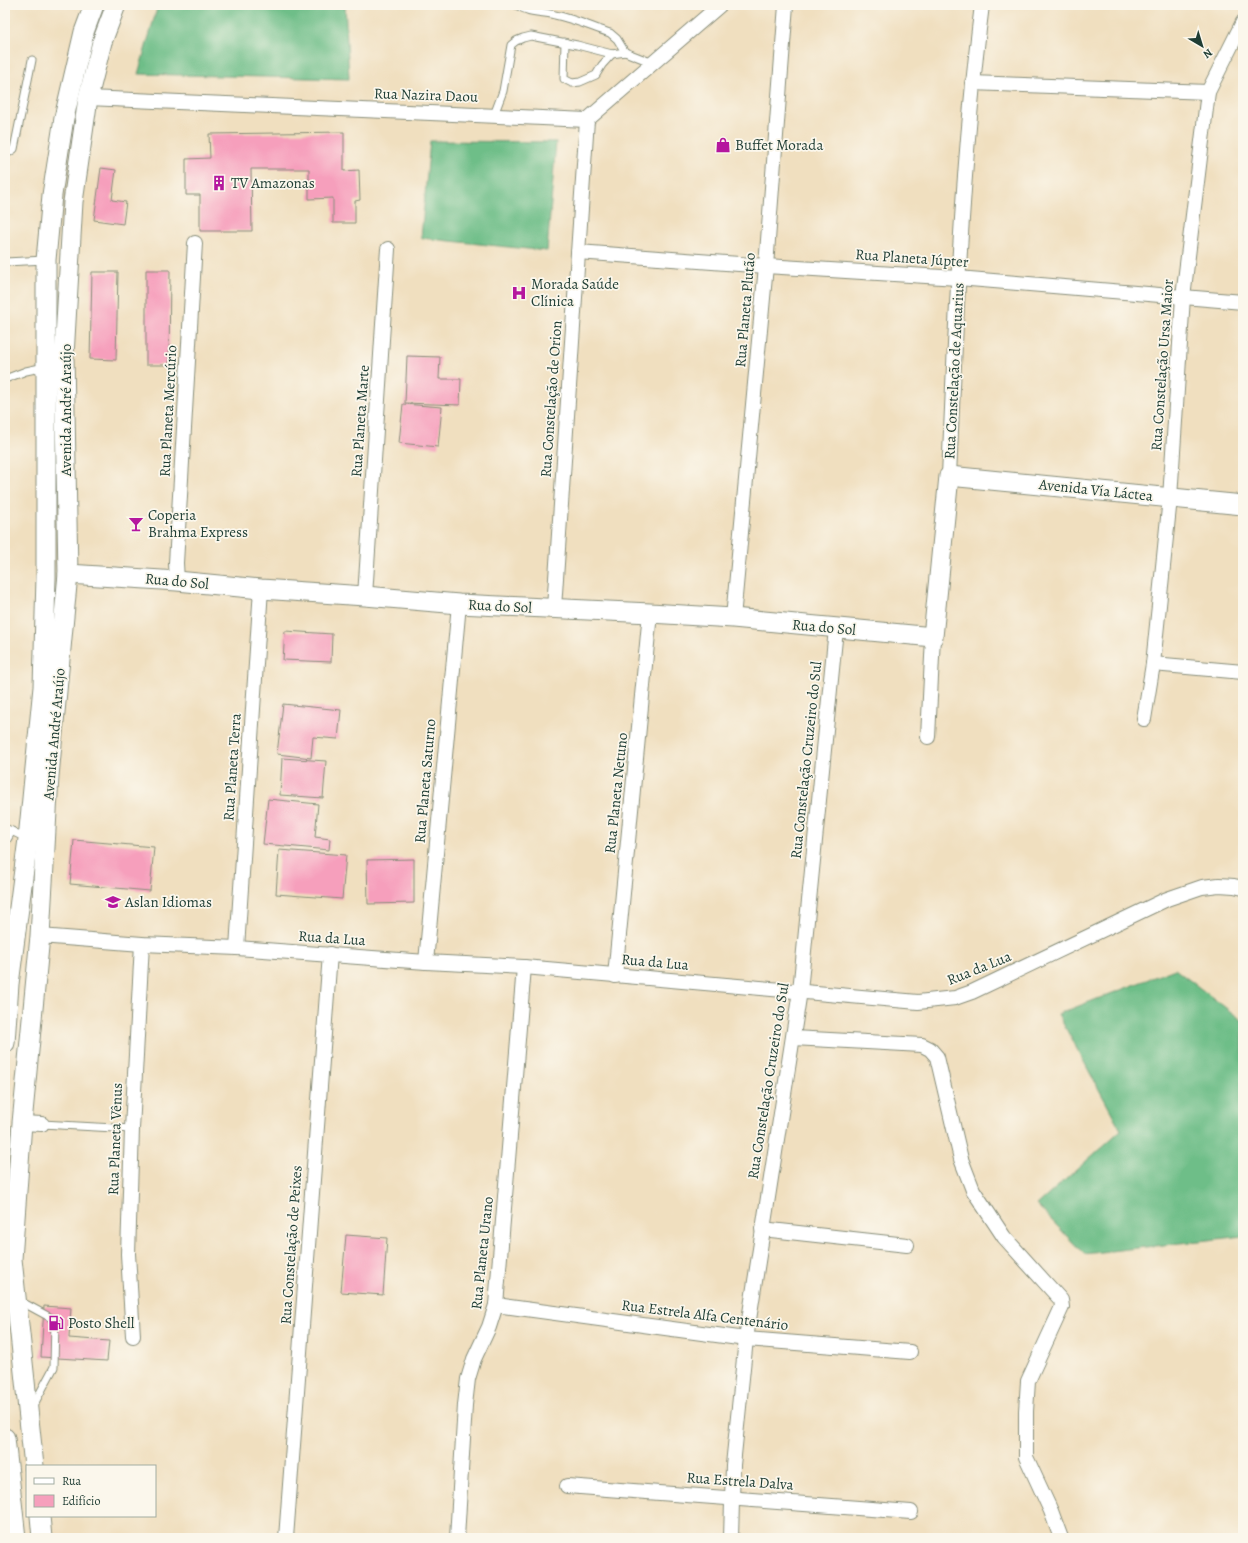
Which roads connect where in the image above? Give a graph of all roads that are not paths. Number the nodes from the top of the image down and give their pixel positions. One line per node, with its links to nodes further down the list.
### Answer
1 (94, 5): 22 (main road, Avenida André Araújo)
2 (116, 5): 15 (main road, Avenida André Araújo)
3 (516, 5): 9 (lane)
4 (720, 5): 12 (street)
5 (786, 5): 24 (street, Rua Planeta Plutão)
6 (982, 5): 13 (street, Rua Constelação de Aquarius)
7 (1243, 22): 14 (street, Rua Constelação Ursa Maior)
8 (566, 42): 10 (lane); 10 (lane); 16 (lane)
9 (625, 52): 10 (lane); 12 (lane)
10 (612, 54)
11 (32, 60): 18 (lane)
12 (653, 62): 17 (street)
13 (972, 83): 14 (street); 25 (street, Rua Constelação de Aquarius)
14 (1208, 92): 26 (street, Rua Constelação Ursa Maior)
15 (88, 98): 16 (street, Rua Nazira Daou); 33 (main road, Avenida André Araújo)
16 (494, 115): 17 (street, Rua Nazira Daou)
17 (587, 120): 21 (street, Rua Constelação de Orion)
18 (5, 153)
19 (195, 243): 34 (street, Rua Planeta Mercúrio)
20 (388, 249): 36 (street, Rua Planeta Marte)
21 (578, 252): 24 (street, Rua Planeta Júpter); 38 (street, Rua Constelação de Orion)
22 (46, 260): 23 (lane); 28 (main road, Avenida André Araújo)
23 (5, 262)
24 (766, 266): 25 (street, Rua Planeta Júpter); 40 (street, Rua Planeta Plutão)
25 (958, 278): 26 (street, Rua Planeta Júpter); 30 (street, Rua Constelação de Aquarius)
26 (1183, 297): 27 (street, Rua Planeta Júpter); 31 (street, Rua Constelação Ursa Maior)
27 (1243, 302)
28 (45, 367): 29 (lane); 47 (main road, Avenida André Araújo)
29 (5, 379)
30 (949, 476): 31 (main road, Avenida Vía Láctea); 42 (main road, Rua Constelação de Aquarius)
31 (1170, 498): 32 (main road, Avenida Vía Láctea); 43 (street, Rua Constelação Ursa Maior)
32 (1243, 505)
33 (68, 574): 34 (main road, Rua do Sol); 50 (main road, Avenida André Araújo)
34 (177, 581): 35 (main road, Rua do Sol)
35 (261, 589): 36 (main road, Rua do Sol); 52 (street, Rua Planeta Terra)
36 (365, 596): 37 (main road, Rua do Sol)
37 (459, 604): 38 (main road, Rua do Sol); 54 (street, Rua Planeta Saturno)
38 (554, 608): 39 (main road, Rua do Sol)
39 (650, 613): 40 (main road, Rua do Sol); 56 (street, Rua Planeta Netuno)
40 (734, 618): 41 (main road, Rua do Sol)
41 (836, 629): 42 (main road, Rua do Sol); 58 (street, Rua Constelação Cruzeiro do Sul)
42 (933, 636): 46 (street, Rua Constelação de Aquarius)
43 (1153, 664): 44 (street); 45 (street, Rua Constelação Ursa Maior)
44 (1243, 672)
45 (1144, 719)
46 (928, 737)
47 (15, 833): 48 (lane); 57 (main road, Avenida André Araújo)
48 (5, 843)
49 (1243, 888): 58 (street, Rua da Lua)
50 (40, 936): 51 (street, Rua da Lua); 61 (main road, Avenida André Araújo)
51 (142, 944): 52 (street, Rua da Lua); 63 (street, Rua Planeta Vênus)
52 (237, 948): 53 (street, Rua da Lua)
53 (330, 954): 54 (street, Rua da Lua); 80 (street, Rua Constelação de Peixes)
54 (426, 962): 55 (street, Rua da Lua)
55 (524, 967): 56 (street, Rua da Lua); 67 (street, Rua Planeta Urano)
56 (615, 976): 58 (street, Rua da Lua)
57 (7, 990): 60 (main road, Avenida André Araújo)
58 (800, 991): 59 (street, Rua Constelação Cruzeiro do Sul)
59 (793, 1038): 64 (street, Rua Constelação Cruzeiro do Sul); 83 (street)
60 (5, 1042)
61 (22, 1123): 62 (street); 66 (main road, Avenida André Araújo)
62 (42, 1124): 63 (lane)
63 (132, 1129): 68 (street, Rua Planeta Vênus)
64 (762, 1229): 65 (street); 69 (street, Rua Constelação Cruzeiro do Sul)
65 (907, 1245)
66 (11, 1294): 71 (main road, Avenida André Araújo); 71 (lane)
67 (496, 1305): 69 (street, Rua Estrela Alfa Centenário); 81 (street, Rua Planeta Urano)
68 (133, 1336)
69 (746, 1339): 70 (street, Rua Estrela Alfa Centenário); 75 (street, Rua Constelação Cruzeiro do Sul)
70 (910, 1352)
71 (29, 1414): 73 (main road, Avenida André Araújo)
72 (5, 1438): 78 (main road)
73 (34, 1465)
74 (567, 1486): 75 (street, Rua Estrela Dalva)
75 (732, 1497): 76 (street, Rua Estrela Dalva); 82 (street, Rua Constelação Cruzeiro do Sul)
76 (911, 1512)
77 (40, 1517): 79 (main road)
78 (16, 1538)
79 (42, 1538)
80 (286, 1538)
81 (457, 1538)
82 (731, 1538)
83 (1062, 1538)

